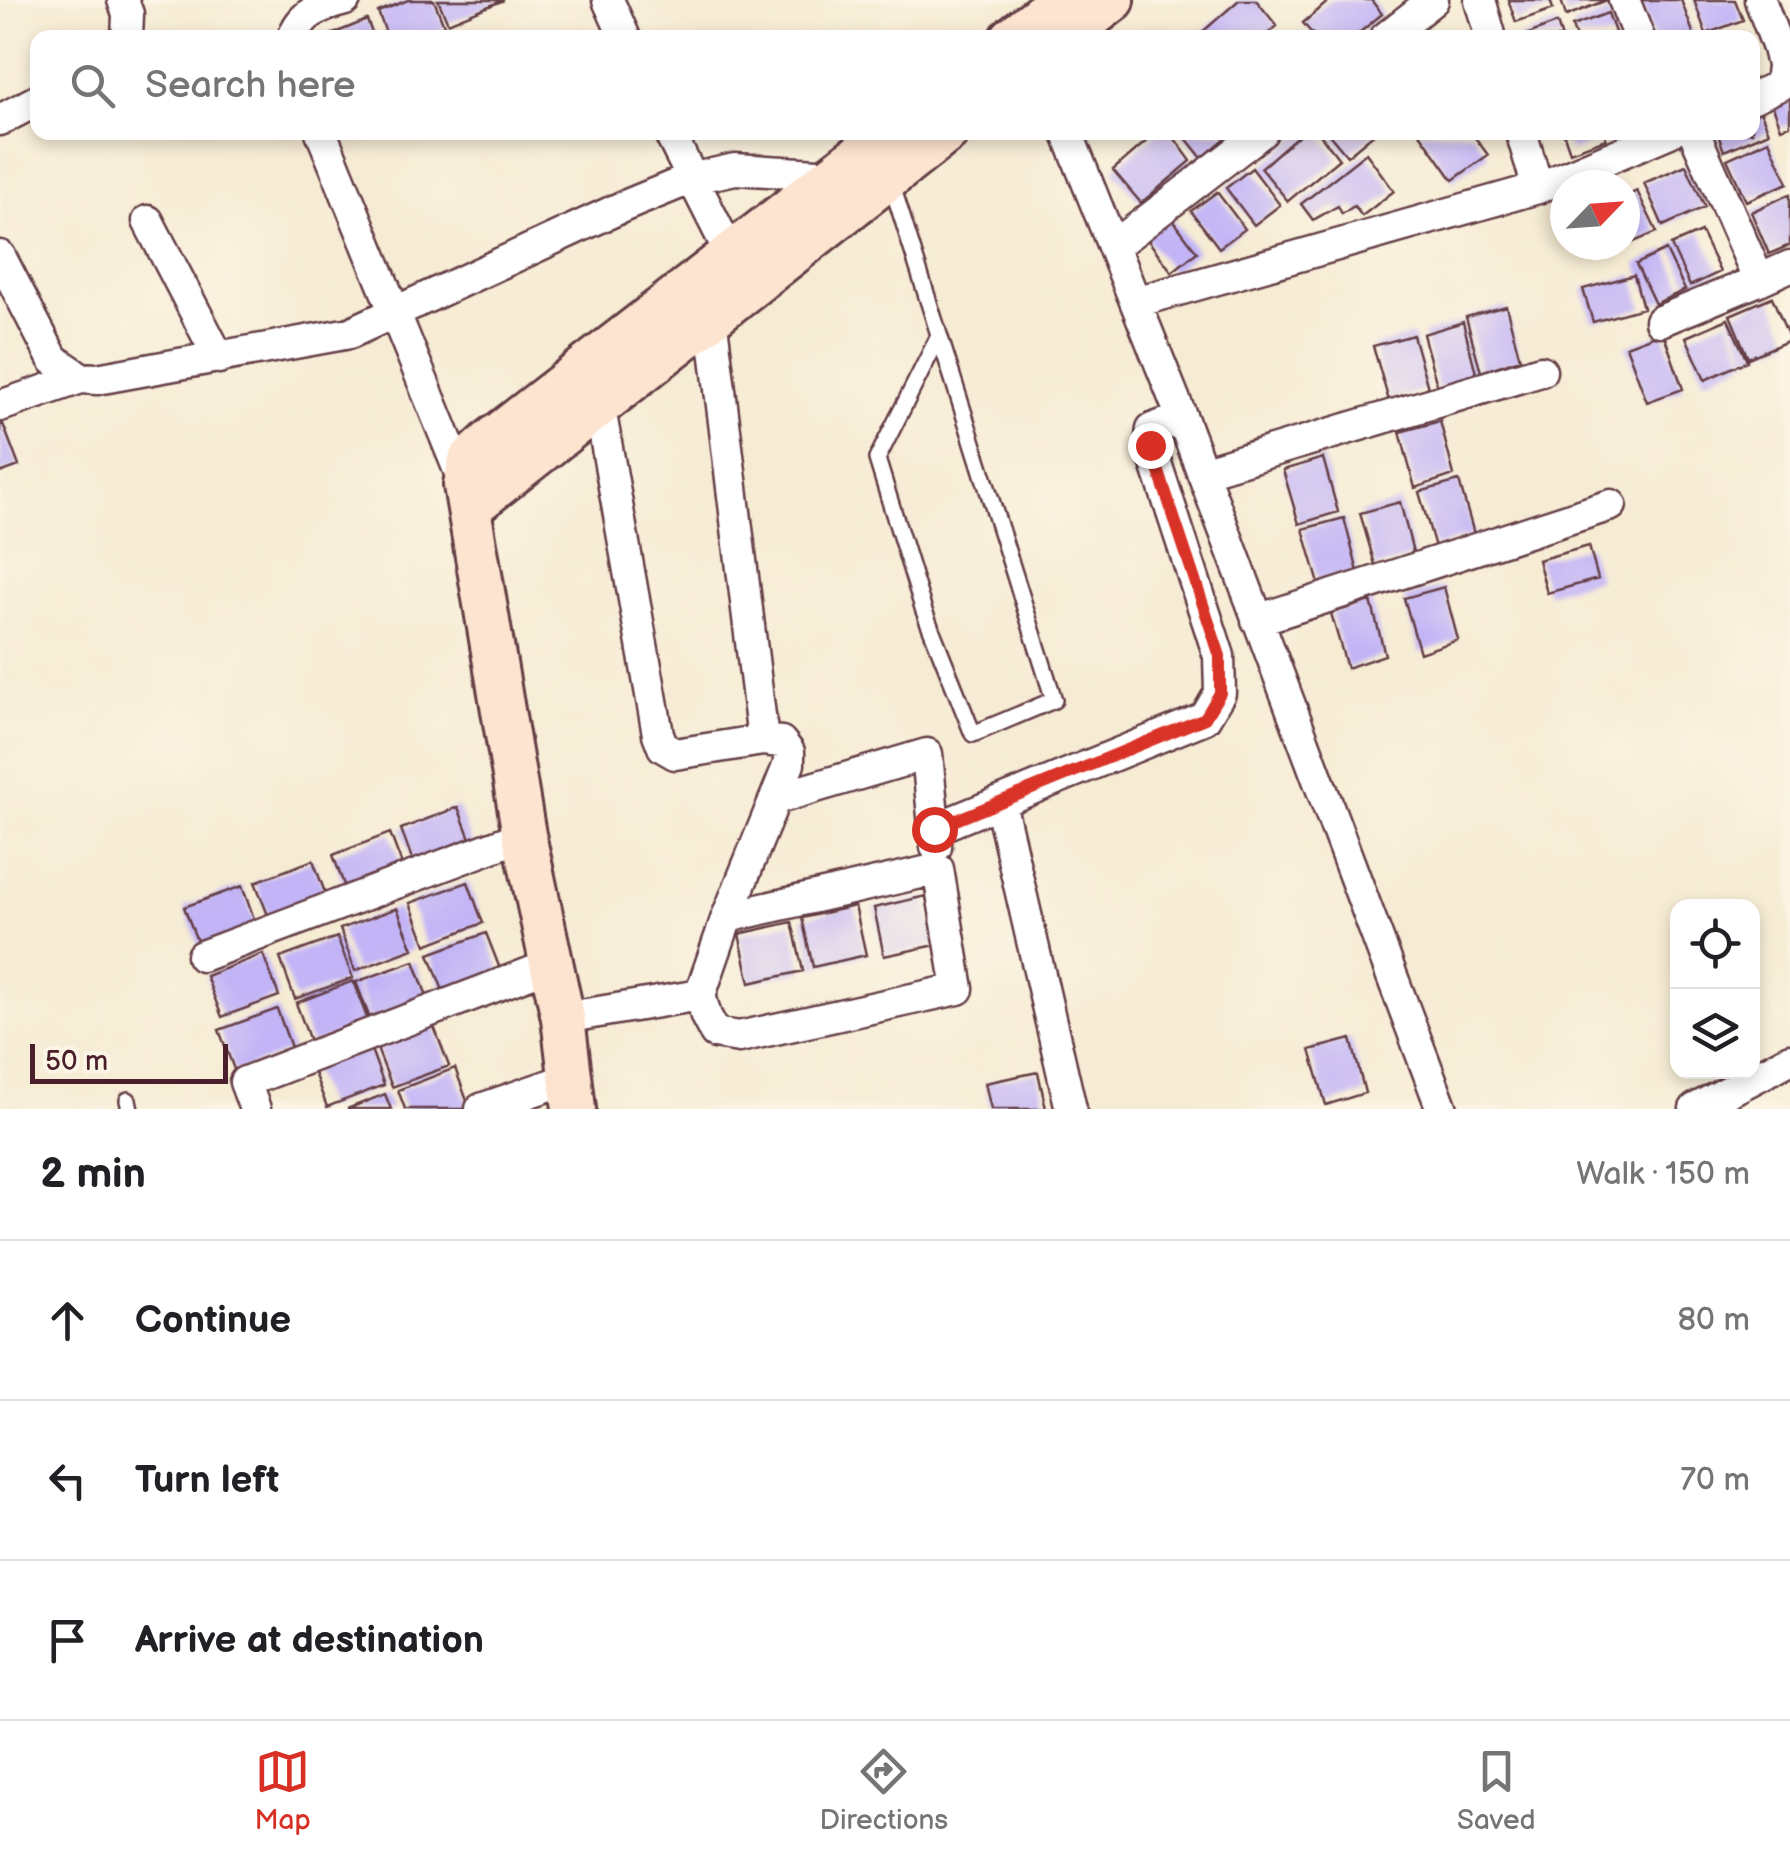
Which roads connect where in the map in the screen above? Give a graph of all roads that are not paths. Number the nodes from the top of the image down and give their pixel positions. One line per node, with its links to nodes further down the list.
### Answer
1 (123, 0): 10 (street)
2 (344, 0): 11 (street)
3 (608, 0): 12 (street)
4 (1062, 0): 13 (street)
5 (1113, 0): 14 (street)
6 (1434, 0): 15 (street)
7 (1480, 0): 16 (street)
8 (1624, 0): 17 (street)
9 (1760, 0): 18 (street)
10 (128, 30)
11 (295, 30)
12 (621, 30)
13 (1036, 30)
14 (1044, 30)
15 (1395, 30)
16 (1489, 30)
17 (1637, 30)
18 (1760, 94)
19 (30, 104): 20 (street)
20 (0, 120)
21 (324, 140): 41 (street)
22 (672, 140): 31 (street)
23 (880, 140): 30 (street)
24 (937, 140): 32 (street)
25 (1070, 140): 35 (street)
26 (1252, 140): 35 (street)
27 (1523, 140): 33 (street)
28 (1651, 140): 33 (street)
29 (1698, 140): 39 (street)
30 (835, 174): 31 (street); 36 (street)
31 (690, 178): 36 (street); 41 (street)
32 (890, 179): 42 (street); 44 (lane)
33 (1538, 188): 40 (street)
34 (148, 221): 45 (street)
35 (1114, 246): 40 (street)
36 (731, 255): 52 (street)
37 (0, 256): 47 (street)
38 (1790, 266): 39 (street)
39 (1759, 280): 43 (street)
40 (1136, 302): 50 (street)
41 (396, 312): 45 (street); 52 (street)
42 (711, 316): 48 (street); 55 (street)
43 (1660, 321)
44 (938, 338): 44 (lane)
45 (220, 358): 47 (street)
46 (1541, 371): 51 (street)
47 (81, 378): 49 (street)
48 (599, 403): 52 (street); 55 (street)
49 (0, 406)
50 (1182, 418): 51 (street); 57 (street)
51 (1202, 472): 54 (street)
52 (467, 496): 59 (street)
53 (1611, 505): 54 (street)
54 (1257, 620): 71 (street)
55 (763, 740): 56 (street)
56 (775, 799): 58 (street); 61 (street)
57 (1000, 802): 58 (street); 70 (street)
58 (934, 829): 60 (street)
59 (524, 835): 62 (street); 63 (street)
60 (938, 869): 61 (street); 64 (street)
61 (726, 917): 64 (street)
62 (202, 956)
63 (553, 964): 65 (street); 68 (street)
64 (700, 995): 65 (street)
65 (563, 1018): 67 (street)
66 (1790, 1060): 72 (street)
67 (572, 1093): 69 (street)
68 (255, 1109)
69 (481, 1109)
70 (1070, 1109)
71 (1442, 1109)
72 (1695, 1109)

